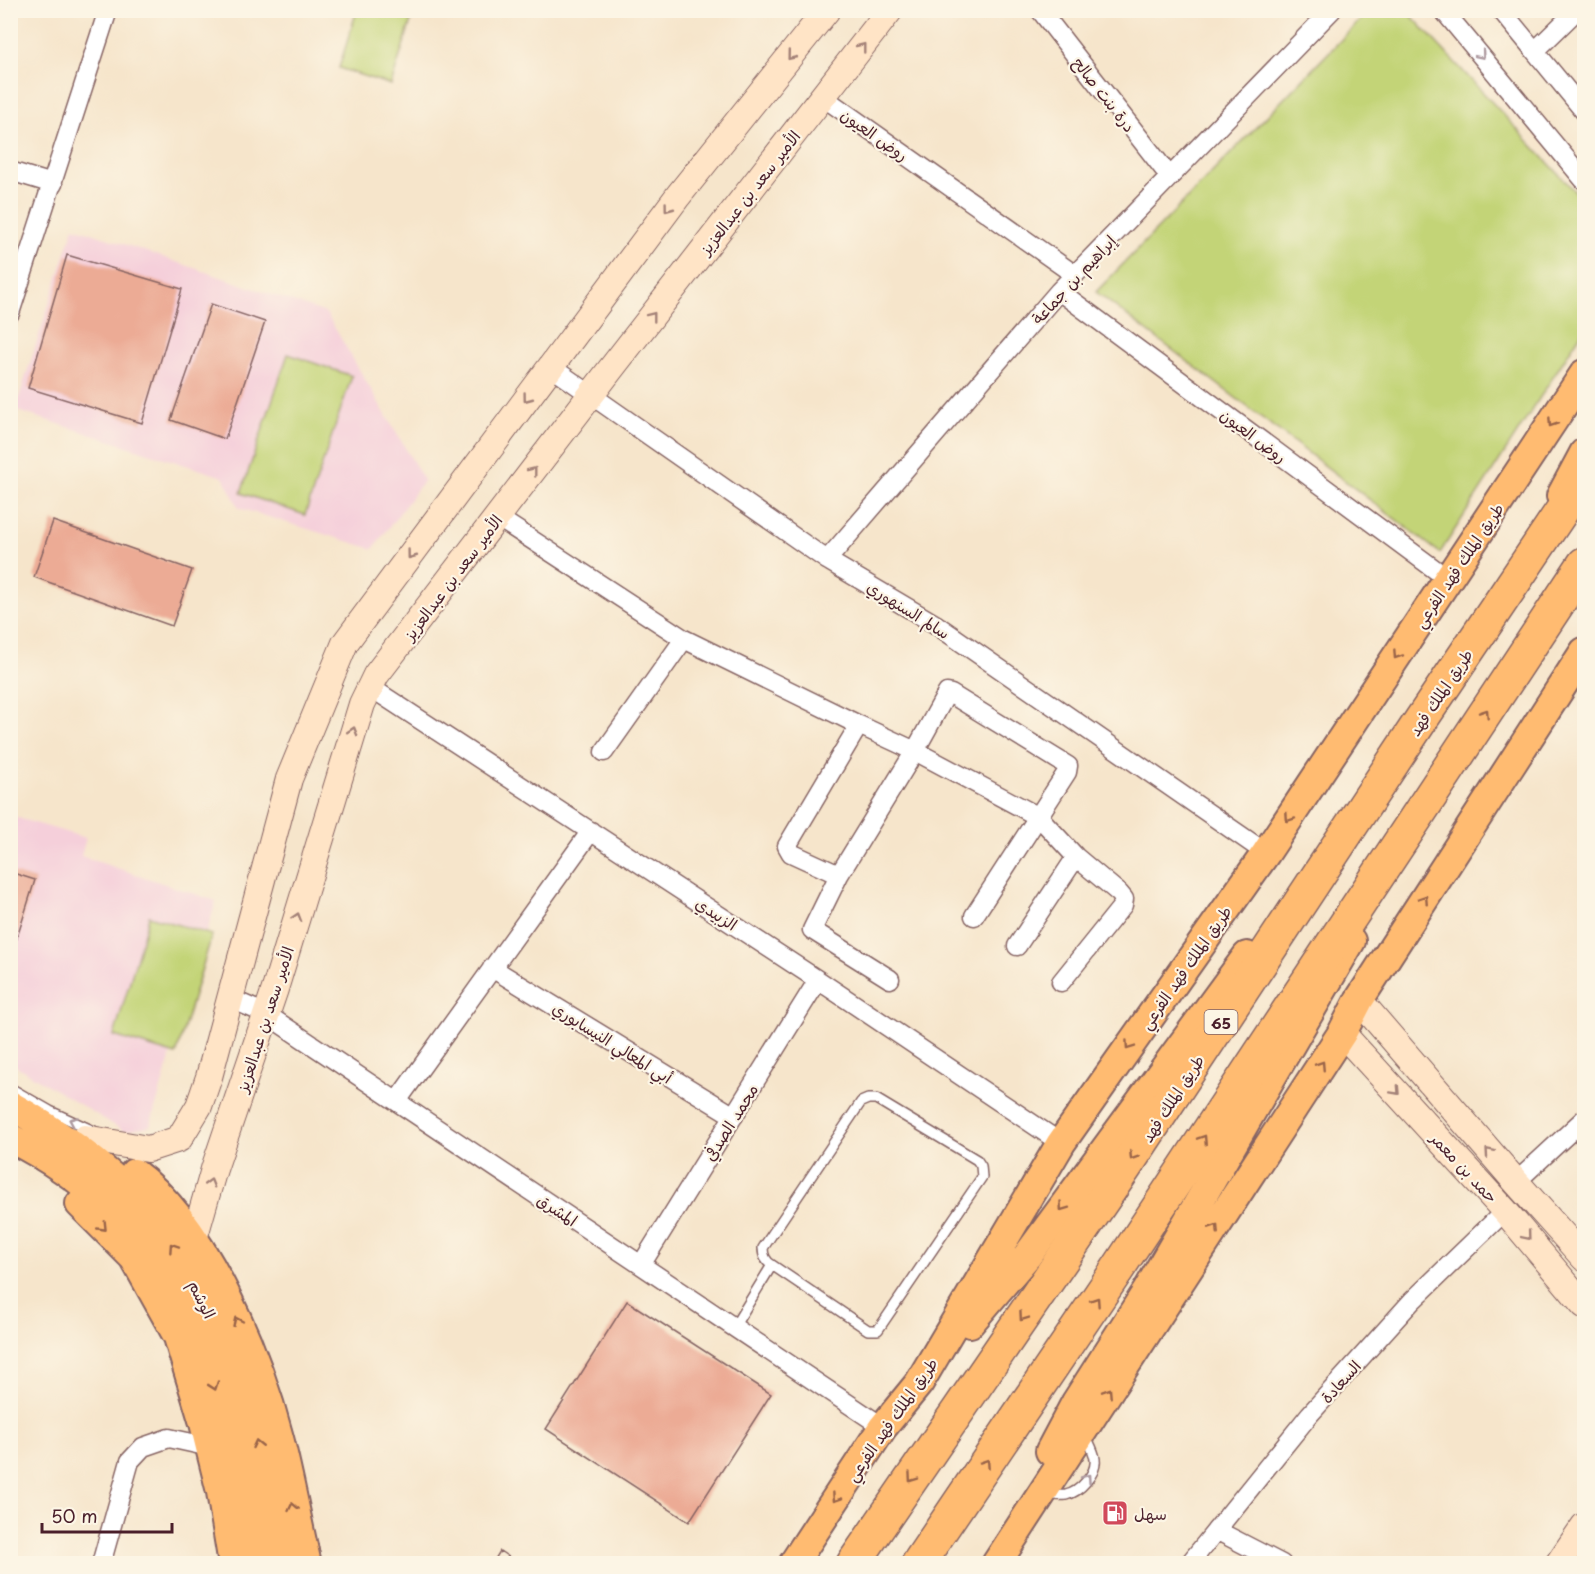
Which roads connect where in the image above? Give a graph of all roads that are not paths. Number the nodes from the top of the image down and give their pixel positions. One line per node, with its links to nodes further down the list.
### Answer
1 (108, 10): 15 (street)
2 (827, 10): 19 (street, one-way to 19)
3 (890, 10): 10 (street, الأمير سعد بن عبدالعزيز, one-way to 3)
4 (1040, 10): 13 (street, درة بنت صالح)
5 (1332, 10): 13 (street, إبراهيم بن جماعة)
6 (1443, 10): 14 (street, one-way to 14)
7 (1501, 10): 9 (street)
8 (1576, 10): 9 (street)
9 (1535, 51): 11 (street)
10 (823, 97): 16 (street, روض العيون); 21 (street, الأمير سعد بن عبدالعزيز, one-way to 10)
11 (1584, 111)
12 (10, 171): 15 (street)
13 (1170, 177): 16 (street, إبراهيم بن جماعة)
14 (1584, 180)
15 (53, 183): 18 (street)
16 (1075, 275): 17 (street, إبراهيم بن جماعة)
17 (1059, 291): 25 (street, إبراهيم بن جماعة); 27 (street, روض العيون)
18 (10, 313)
19 (551, 367): 21 (street, سالم السنهوري); 48 (street, one-way to 48)
20 (1584, 374): 27 (main road, طريق الملك فهد الفرعي, one-way to 27)
21 (591, 396): 24 (street, الأمير سعد بن عبدالعزيز, one-way to 21); 25 (street, سالم السنهوري)
22 (1584, 453): 28 (main road)
23 (1584, 478): 28 (highway, طريق الملك فهد / 65)
24 (497, 517): 29 (street); 31 (street, الأمير سعد بن عبدالعزيز)
25 (827, 560): 39 (street, سالم السنهوري)
26 (1584, 564): 34 (highway, one-way to 26)
27 (1448, 579): 39 (main road, طريق الملك فهد الفرعي, one-way to 39)
28 (1498, 609): 32 (highway, طريق الملك فهد / 65)
29 (684, 639): 33 (street); 36 (street)
30 (1583, 659): 49 (main road, one-way to 30)
31 (370, 687): 38 (street, الزبيدي); 50 (street, الأمير سعد بن عبدالعزيز, one-way to 31)
32 (1421, 720): 71 (main road, one-way to 71); 82 (highway, طريق الملك فهد / 65, one-way to 82)
33 (859, 725): 35 (street); 41 (street)
34 (1465, 743): 83 (highway, one-way to 34); 84 (main road)
35 (915, 751): 37 (street); 37 (street); 41 (street)
36 (604, 752)
37 (1039, 817): 40 (street); 42 (street)
38 (591, 831): 44 (street); 46 (street, الزبيدي)
39 (1266, 853): 60 (main road, طريق الملك فهد الفرعي, one-way to 60)
40 (1077, 857): 43 (street); 47 (street)
41 (839, 875): 45 (street)
42 (974, 916)
43 (1017, 946)
44 (492, 968): 53 (street); 55 (street, أبي المعالي النيسابوري)
45 (890, 979)
46 (818, 980): 55 (street, محمد الصدفي); 60 (street, الزبيدي)
47 (1061, 982)
48 (229, 998): 50 (street, المشرق); 61 (street)
49 (1359, 1000): 51 (main road); 63 (street, حمد بن معمر, one-way to 49)
50 (266, 1014): 53 (street, المشرق); 65 (street, الأمير سعد بن عبدالعزيز, one-way to 50)
51 (1342, 1033): 64 (street, حمد بن معمر, one-way to 64); 85 (main road, one-way to 51)
52 (10, 1088): 61 (lane, one-way to 52)
53 (397, 1101): 67 (street, المشرق)
54 (10, 1105): 57 (main road, الوشم)
55 (734, 1116): 67 (street, محمد الصدفي)
56 (1584, 1119): 63 (street)
57 (36, 1120): 59 (main road); 79 (main road, الوشم, one-way to 57)
58 (10, 1138): 78 (main road, الوشم, one-way to 78)
59 (85, 1138): 61 (street); 65 (main road)
60 (1061, 1143): 71 (main road, طريق الملك فهد الفرعي)
61 (126, 1145)
62 (10, 1149): 73 (main road, one-way to 73)
63 (1516, 1182): 66 (street, حمد بن معمر)
64 (1505, 1211): 69 (street, حمد بن معمر, one-way to 69); 75 (street, السعادة)
65 (194, 1239): 80 (main road, one-way to 65)
66 (1584, 1258)
67 (641, 1264): 70 (street, المشرق)
68 (772, 1265): 68 (lane); 70 (lane)
69 (1584, 1305)
70 (734, 1327): 72 (street, المشرق)
71 (920, 1383): 72 (main road, طريق الملك فهد الفرعي)
72 (883, 1427): 81 (main road, طريق الملك فهد الفرعي, one-way to 81)
73 (210, 1447): 76 (street); 77 (main road)
74 (1584, 1526): 88 (street)
75 (1216, 1530): 86 (street, السعادة); 87 (street)
76 (101, 1563)
77 (233, 1563)
78 (255, 1563)
79 (281, 1563)
80 (307, 1563)
81 (793, 1563)
82 (853, 1563)
83 (918, 1563)
84 (988, 1563)
85 (996, 1563)
86 (1189, 1563)
87 (1282, 1563)
88 (1558, 1563)

